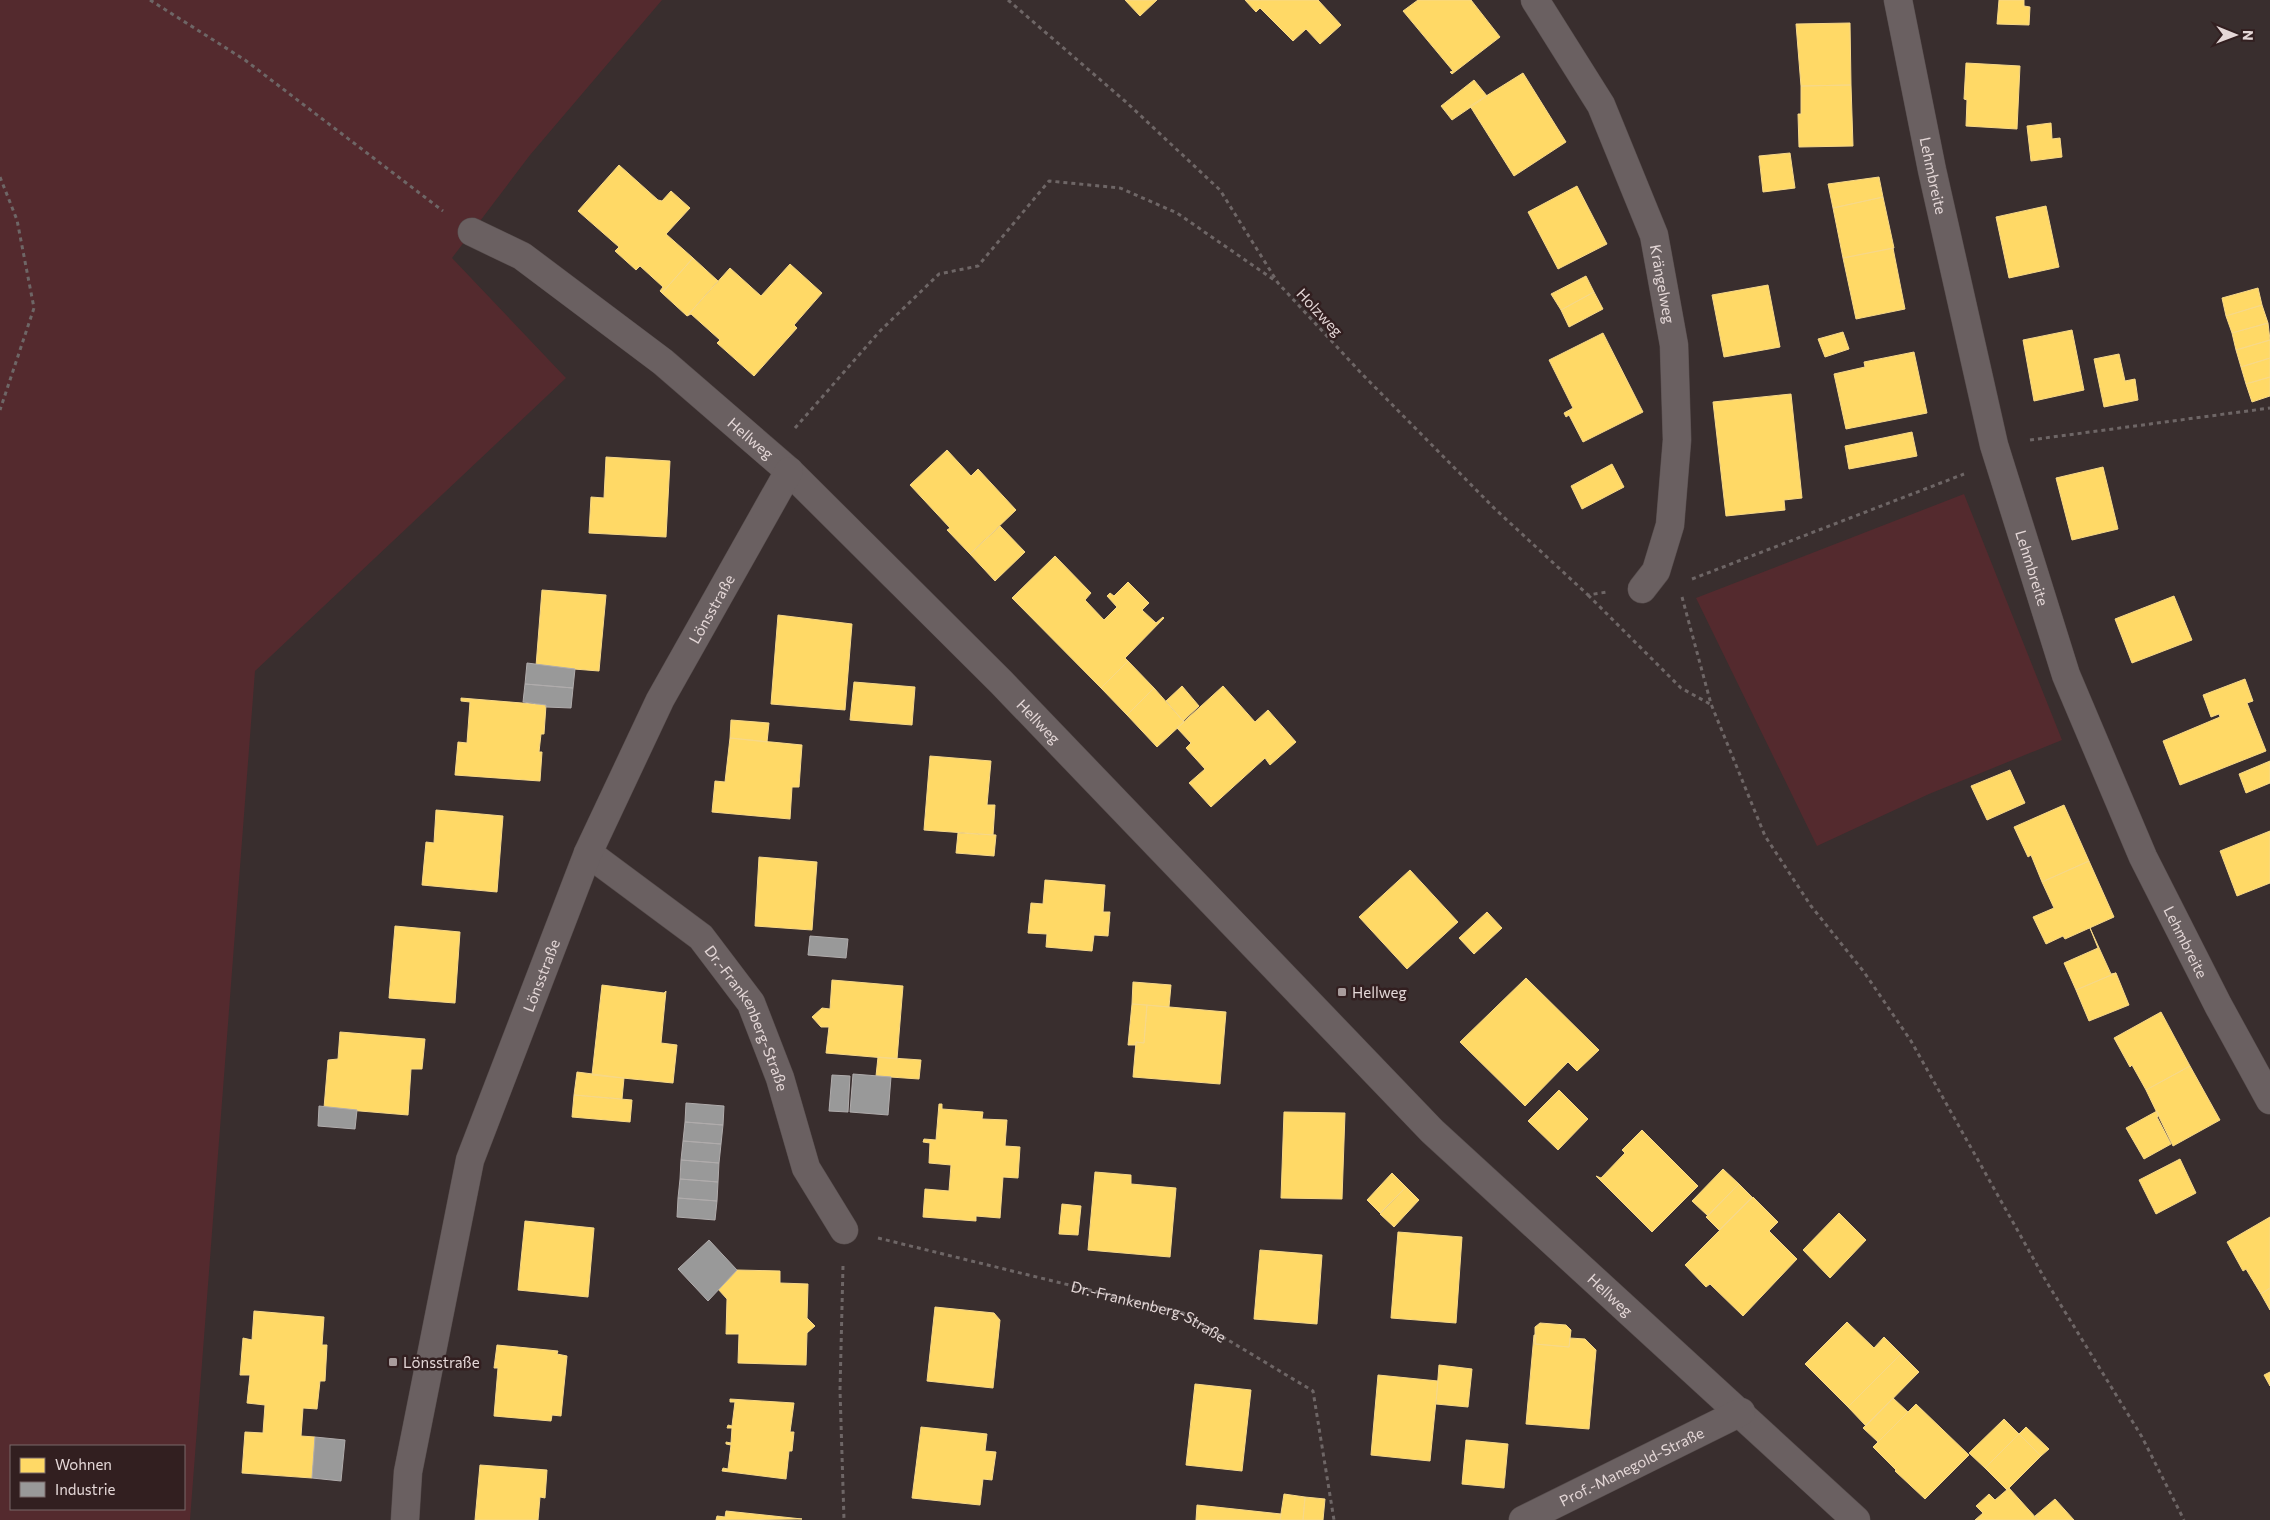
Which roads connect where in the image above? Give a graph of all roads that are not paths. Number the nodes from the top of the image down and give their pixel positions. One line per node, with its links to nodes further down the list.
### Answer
1 (1535, 0): 5 (street, Krängelweg)
2 (1898, 0): 7 (street, Lehmbreite)
3 (472, 232): 4 (street, Hellweg)
4 (781, 464): 6 (street, Lönsstraße); 9 (street, Hellweg)
5 (1659, 581)
6 (588, 853): 8 (street, Dr.-Frankenberg-Straße); 10 (street, Lönsstraße)
7 (2270, 1100)
8 (844, 1230)
9 (1741, 1412): 11 (street, Prof.-Manegold-Straße); 12 (street, Hellweg)
10 (405, 1520)
11 (1523, 1520)
12 (1856, 1520)

